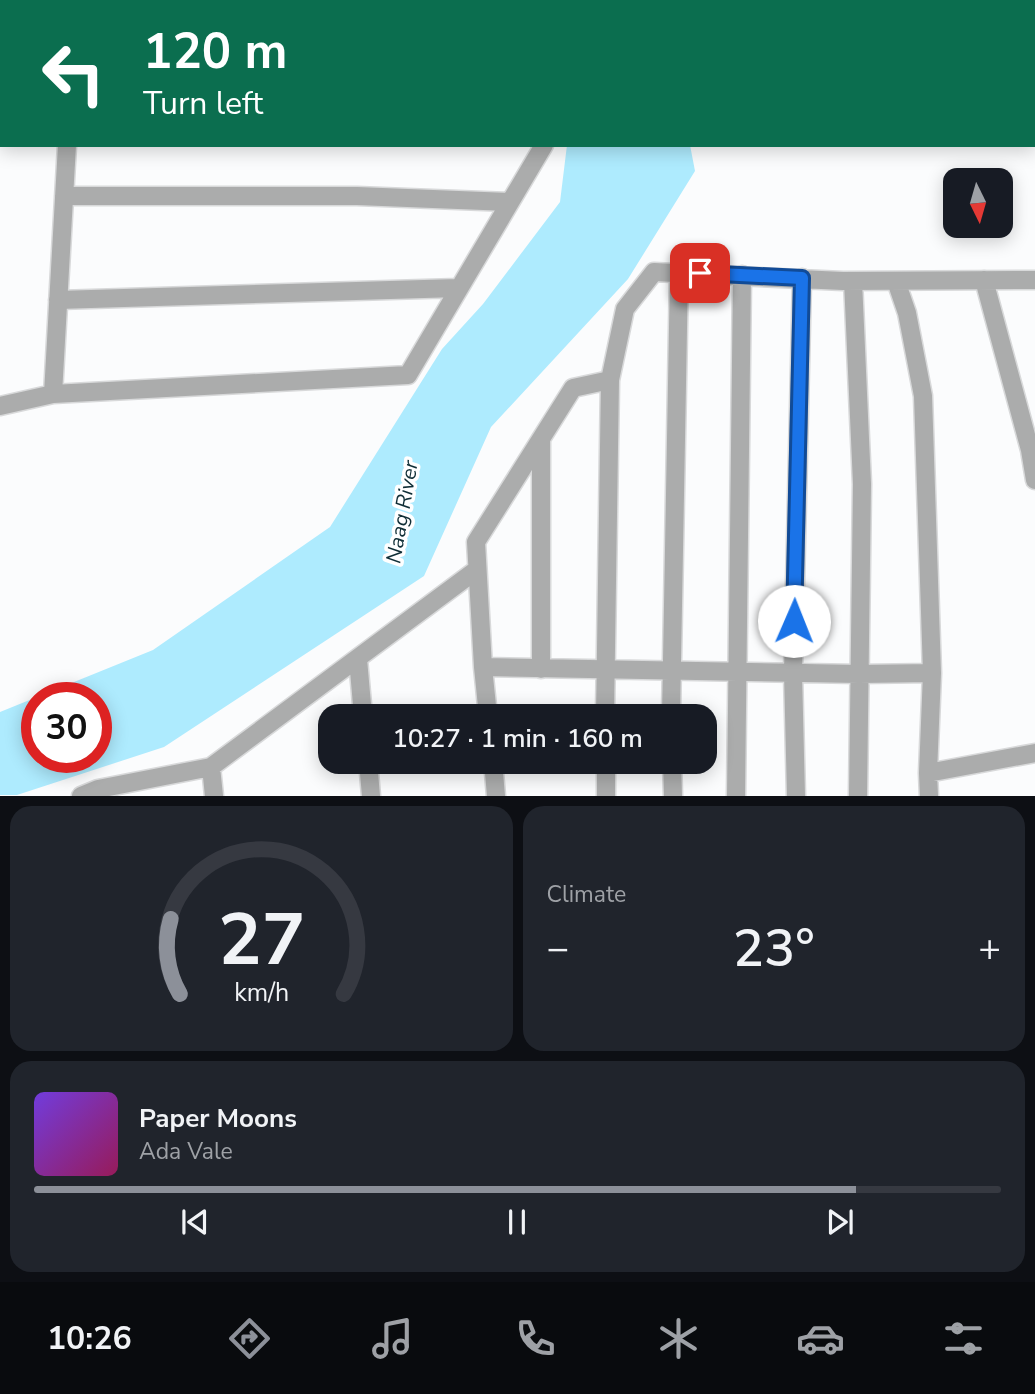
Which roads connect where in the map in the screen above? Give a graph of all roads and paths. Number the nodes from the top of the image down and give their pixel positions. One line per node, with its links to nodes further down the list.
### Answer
1 (67, 147): 3 (street)
2 (543, 147): 4 (street)
3 (64, 196): 4 (street); 13 (street)
4 (509, 202): 12 (street)
5 (679, 273): 6 (street); 14 (street); 24 (street)
6 (742, 275): 7 (street); 25 (street)
7 (802, 278): 9 (street); 26 (street)
8 (1035, 280): 11 (street)
9 (853, 281): 10 (street); 28 (street)
10 (896, 281): 11 (street); 27 (street)
11 (984, 281): 18 (street)
12 (458, 288): 13 (street); 15 (street)
13 (58, 300): 15 (street)
14 (610, 380): 17 (street); 23 (street)
15 (53, 394): 16 (street)
16 (0, 406)
17 (541, 439): 19 (street); 22 (street)
18 (1035, 480)
19 (475, 571): 20 (street); 21 (street)
20 (358, 659): 29 (street); 34 (street)
21 (482, 667): 22 (street); 30 (street)
22 (541, 668): 23 (street)
23 (605, 670): 24 (street); 31 (street)
24 (670, 671): 25 (street); 32 (street)
25 (737, 672): 26 (street); 46 (street)
26 (793, 673): 28 (street); 47 (street)
27 (932, 673): 28 (street); 35 (street)
28 (859, 674): 48 (street)
29 (362, 704)
30 (487, 704)
31 (606, 704)
32 (671, 704)
33 (1035, 753): 35 (street)
34 (211, 767): 40 (street); 41 (street)
35 (928, 773): 49 (street)
36 (369, 774): 42 (street)
37 (493, 774): 43 (street)
38 (606, 774): 44 (street)
39 (672, 774): 45 (street)
40 (81, 796)
41 (214, 796)
42 (371, 796)
43 (496, 796)
44 (606, 796)
45 (673, 796)
46 (736, 796)
47 (796, 796)
48 (858, 796)
49 (929, 796)

